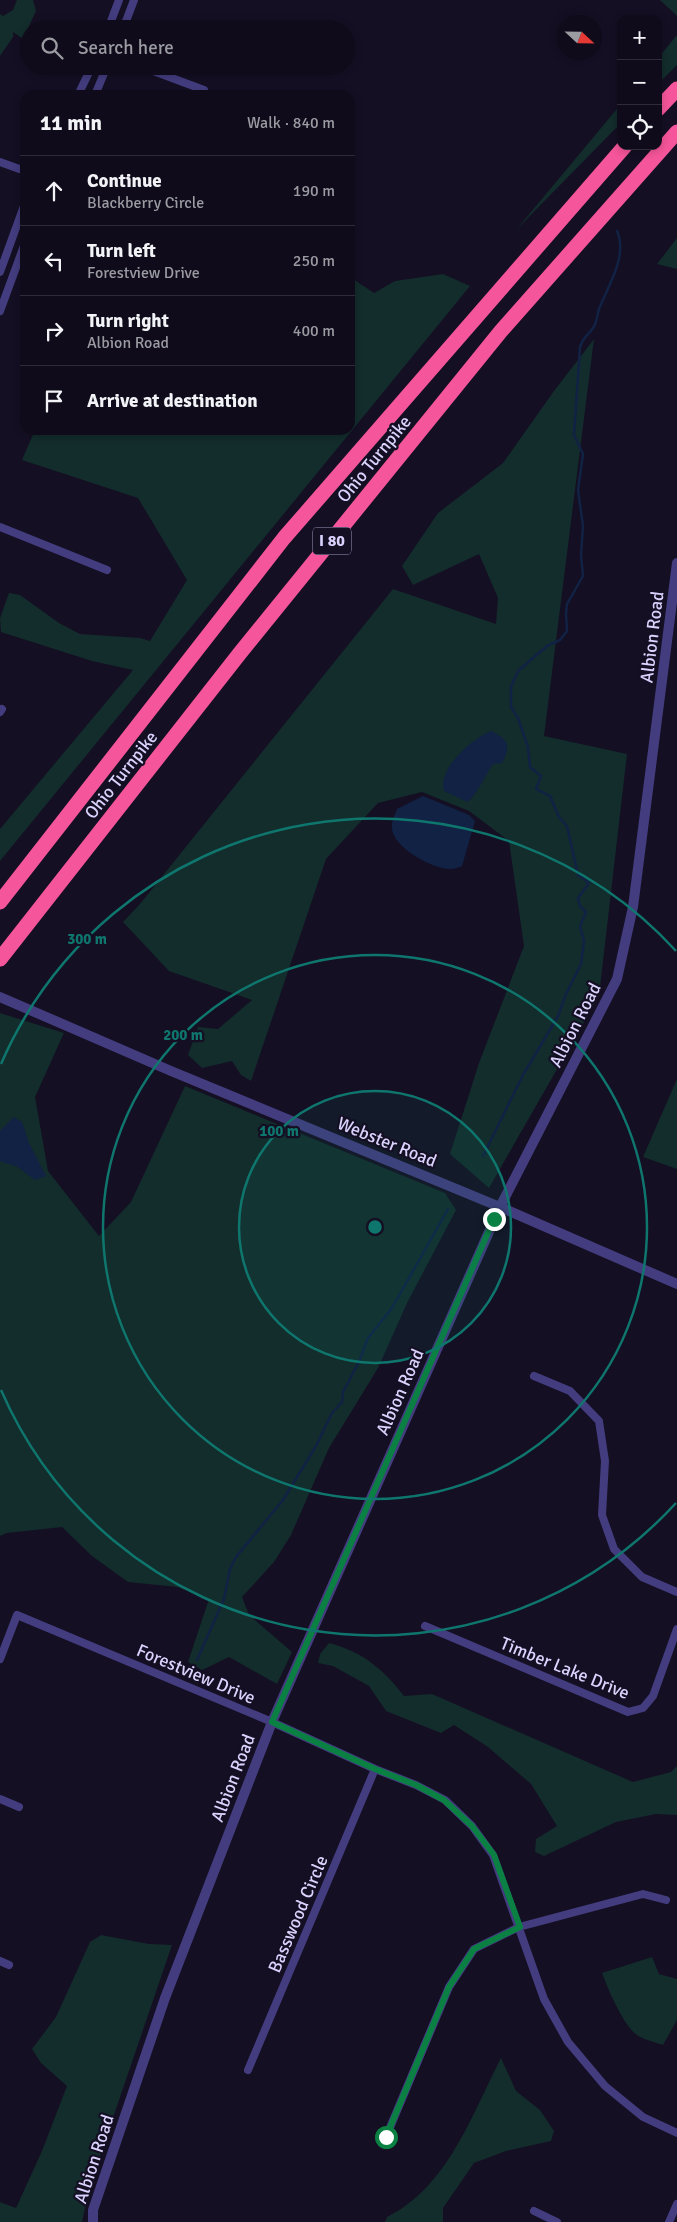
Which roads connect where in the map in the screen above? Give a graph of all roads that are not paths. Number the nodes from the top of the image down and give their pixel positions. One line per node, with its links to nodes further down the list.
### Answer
1 (119, 0): 3 (street)
2 (134, 0): 4 (street)
3 (111, 20)
4 (126, 20)
5 (88, 75): 9 (street)
6 (103, 75): 10 (street)
7 (161, 75): 11 (street)
8 (677, 89): 12 (highway)
9 (80, 90)
10 (96, 90)
11 (204, 90)
12 (662, 105)
13 (677, 132): 25 (highway, Ohio Turnpike / I 80)
14 (623, 150): 24 (highway, Ohio Turnpike / I 80)
15 (0, 162): 16 (street)
16 (20, 169)
17 (20, 217): 19 (street)
18 (20, 257): 20 (street)
19 (0, 272)
20 (0, 311)
21 (0, 527): 23 (street)
22 (677, 563): 27 (street, Albion Road)
23 (107, 570)
24 (0, 902)
25 (0, 960)
26 (4, 999): 27 (street, Webster Road)
27 (500, 1207): 28 (street, Webster Road); 34 (street, Albion Road)
28 (677, 1284)
29 (534, 1376): 30 (street)
30 (677, 1592)
31 (425, 1626): 32 (street, Timber Lake Drive)
32 (677, 1629)
33 (0, 1659): 34 (street, Forestview Drive)
34 (272, 1722): 35 (street, Forestview Drive); 47 (street, Albion Road)
35 (375, 1769): 39 (street, Forestview Drive); 42 (street, Basswood Circle)
36 (0, 1799): 37 (street)
37 (19, 1807)
38 (666, 1900): 39 (street)
39 (520, 1927): 43 (street, Forestview Drive); 44 (street)
40 (0, 1961): 41 (street)
41 (9, 1965)
42 (248, 2070)
43 (677, 2133)
44 (386, 2137)
45 (677, 2204): 49 (street)
46 (534, 2212): 48 (street)
47 (93, 2222)
48 (557, 2222)
49 (669, 2222)

